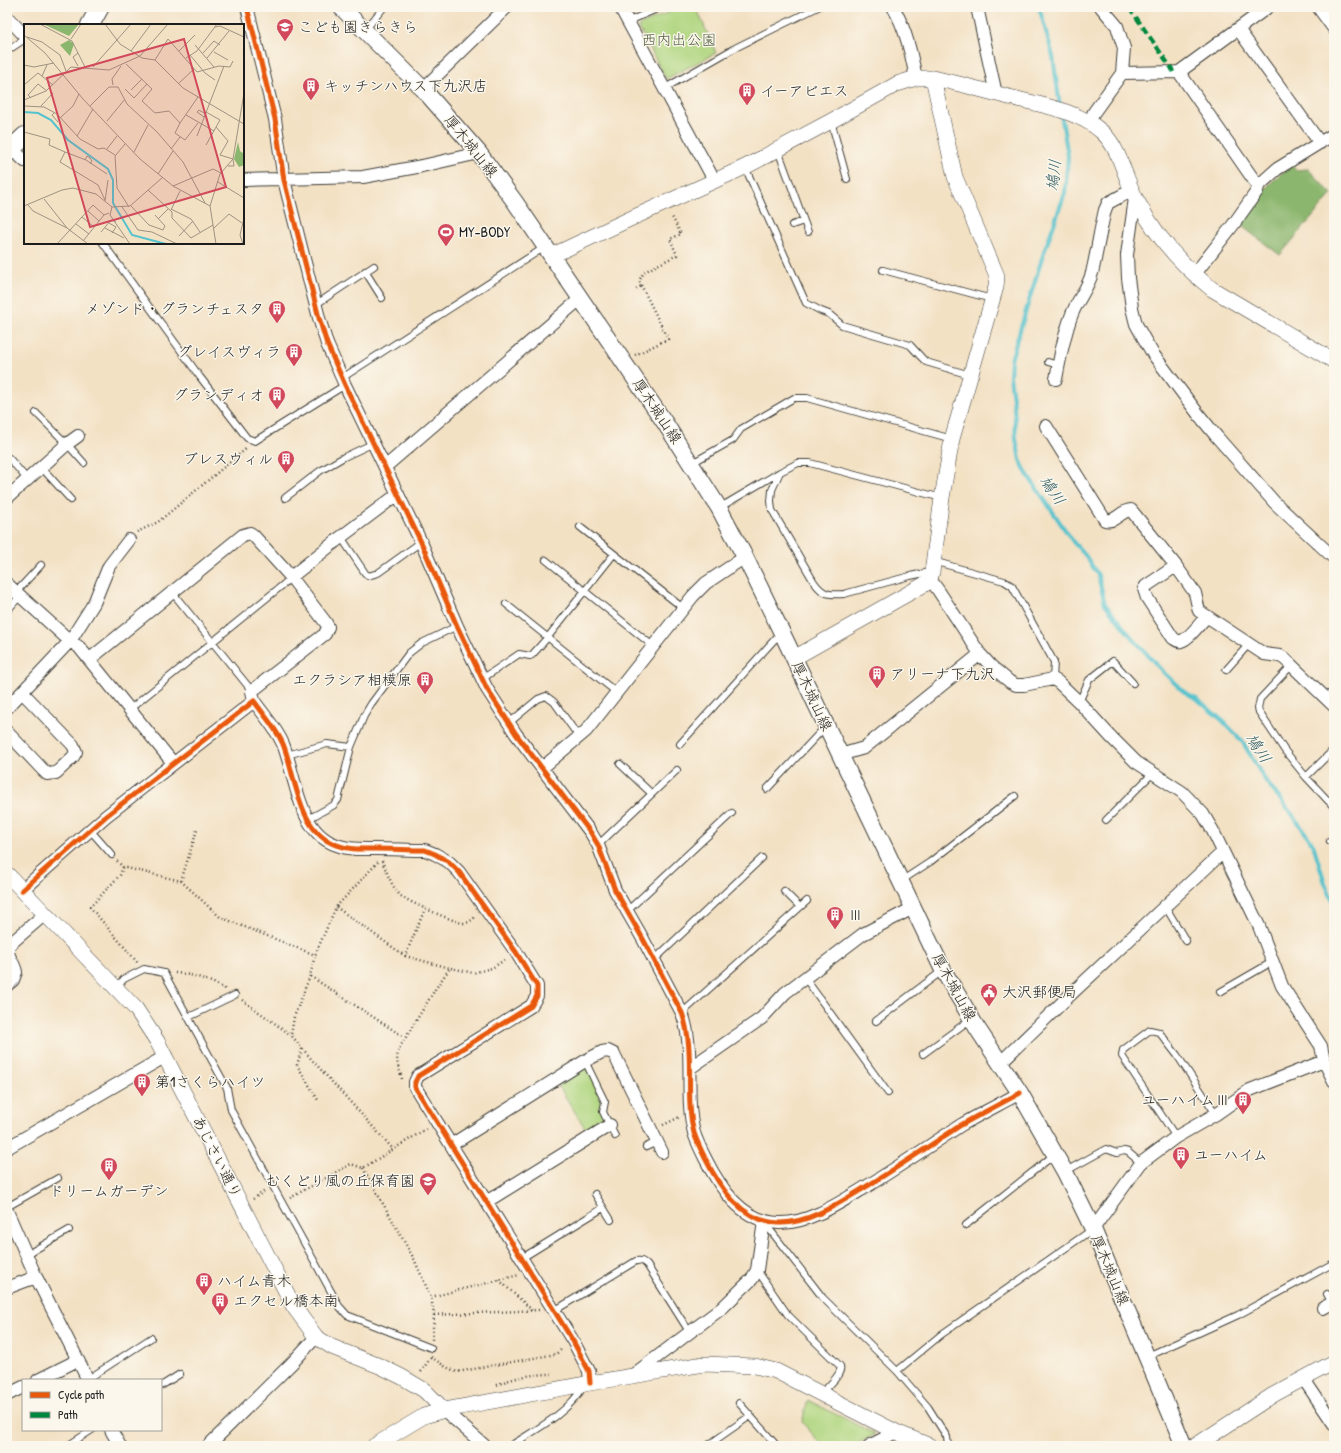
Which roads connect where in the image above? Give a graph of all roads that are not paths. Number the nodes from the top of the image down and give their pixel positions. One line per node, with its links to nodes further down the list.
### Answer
1 (100, 7): 16 (main road)
2 (247, 7): 39 (street)
3 (341, 7): 19 (main road, 厚木城山線)
4 (384, 7): 19 (lane)
5 (507, 7): 28 (street)
6 (620, 7): 15 (street)
7 (661, 7): 15 (lane)
8 (818, 7): 27 (lane)
9 (893, 7): 25 (street)
10 (977, 7): 29 (street)
11 (1101, 7): 24 (street)
12 (1268, 7): 17 (street)
13 (1318, 7): 18 (street)
14 (7, 17): 20 (street)
15 (627, 22): 27 (street)
16 (91, 24)
17 (1238, 29): 23 (street); 33 (street)
18 (1334, 29)
19 (365, 30): 28 (main road, 厚木城山線)
20 (24, 36)
21 (24, 38): 22 (lane)
22 (7, 51)
23 (1179, 72): 24 (street); 41 (street)
24 (1122, 74): 31 (street)
25 (916, 78): 26 (street); 30 (street)
26 (933, 78): 29 (street); 54 (street)
27 (665, 88): 40 (street)
28 (424, 89): 35 (main road, 厚木城山線)
29 (996, 94): 31 (street)
30 (831, 121): 34 (street); 37 (lane)
31 (1089, 123): 42 (street)
32 (1334, 134): 33 (street)
33 (1320, 143): 41 (street)
34 (778, 149): 36 (street); 43 (lane)
35 (479, 153): 39 (street); 47 (main road, 厚木城山線)
36 (745, 167): 40 (street); 57 (lane)
37 (847, 179)
38 (244, 180): 39 (street)
39 (284, 180): 55 (street)
40 (714, 180): 47 (street)
41 (1258, 186): 51 (street)
42 (1134, 194): 51 (street); 58 (street); 85 (street)
43 (804, 221): 44 (lane); 45 (lane)
44 (792, 225)
45 (808, 232)
46 (105, 244): 59 (lane)
47 (548, 252): 53 (main road, 厚木城山線); 59 (lane)
48 (374, 266): 50 (lane)
49 (883, 270): 54 (lane)
50 (365, 271): 52 (lane); 55 (lane)
51 (1194, 275): 56 (street)
52 (382, 298)
53 (580, 299): 68 (main road, 厚木城山線); 70 (street)
54 (992, 299): 57 (street)
55 (316, 305): 59 (street)
56 (1334, 361)
57 (970, 374): 63 (street)
58 (1056, 379)
59 (344, 382): 64 (street)
60 (36, 413): 65 (lane)
61 (1046, 426): 88 (street)
62 (78, 436): 65 (street)
63 (952, 439): 68 (lane); 76 (street)
64 (374, 443): 70 (street); 75 (lane)
65 (67, 444): 67 (lane); 69 (street)
66 (9, 458): 72 (lane)
67 (84, 463)
68 (692, 463): 78 (main road, 厚木城山線)
69 (41, 467): 72 (street); 77 (lane)
70 (385, 468): 73 (street)
71 (780, 472): 76 (lane); 78 (lane); 89 (lane)
72 (27, 479): 74 (street)
73 (398, 494): 80 (street); 82 (street)
74 (7, 498)
75 (284, 498)
76 (942, 498): 89 (street)
77 (71, 500)
78 (719, 508): 84 (main road, 厚木城山線)
79 (580, 527): 83 (lane)
80 (340, 537): 82 (lane); 90 (street)
81 (129, 540): 101 (street)
82 (421, 542): 98 (street)
83 (614, 554): 93 (lane); 95 (lane)
84 (745, 557): 95 (street); 99 (main road, 厚木城山線)
85 (1334, 558)
86 (546, 560): 93 (lane)
87 (41, 565): 91 (lane)
88 (1176, 566): 97 (street); 97 (street)
89 (932, 571): 105 (street); 106 (street); 111 (lane)
90 (291, 577): 92 (street); 102 (lane); 115 (street)
91 (14, 591): 96 (lane); 101 (street)
92 (172, 592): 102 (lane); 107 (street)
93 (584, 592): 100 (lane); 104 (lane)
94 (506, 604): 100 (lane)
95 (682, 608): 104 (street)
96 (7, 611)
97 (1207, 616): 103 (street)
98 (457, 626): 110 (street); 125 (lane)
99 (783, 635): 106 (main road, 厚木城山線); 124 (lane)
100 (548, 638): 110 (lane); 114 (lane)
101 (70, 641): 107 (street); 113 (street)
102 (212, 642): 115 (lane); 119 (lane)
103 (1248, 644): 108 (street); 109 (lane)
104 (653, 646): 114 (street)
105 (980, 654): 111 (street); 128 (street)
106 (794, 658): 121 (main road, 厚木城山線)
107 (90, 659): 119 (street)
108 (1292, 665): 117 (street); 134 (lane)
109 (1226, 670)
110 (482, 679): 120 (street)
111 (1053, 679): 116 (street)
112 (1133, 683): 116 (lane)
113 (22, 692): 118 (street); 122 (street)
114 (616, 692): 123 (street)
115 (253, 696): 127 (street); 129 (street)
116 (1079, 702): 133 (street)
117 (1334, 706)
118 (7, 708)
119 (130, 709): 129 (street)
120 (509, 723): 123 (lane); 131 (street)
121 (826, 726): 128 (main road, 厚木城山線); 135 (lane)
122 (7, 732)
123 (579, 737): 131 (street)
124 (680, 744)
125 (351, 747): 127 (lane); 140 (lane)
126 (1334, 749): 134 (lane)
127 (287, 755): 140 (street)
128 (840, 755): 148 (main road, 厚木城山線)
129 (173, 763): 142 (street)
130 (620, 764): 136 (lane)
131 (542, 768): 143 (street)
132 (677, 770): 136 (lane)
133 (1153, 773): 141 (lane); 144 (street)
134 (1306, 777): 138 (lane)
135 (767, 789)
136 (652, 794): 143 (lane)
137 (1015, 796): 148 (lane)
138 (1334, 807)
139 (732, 813): 155 (lane)
140 (308, 819): 182 (street)
141 (1106, 820)
142 (90, 830): 145 (lane); 149 (street)
143 (598, 845): 155 (street)
144 (1223, 852): 152 (street); 159 (street)
145 (112, 855)
146 (762, 858): 158 (lane)
147 (7, 874): 149 (street, あじさい通り)
148 (901, 881): 154 (main road, 厚木城山線)
149 (22, 890): 156 (street, あじさい通り)
150 (784, 891): 153 (lane)
151 (807, 901): 153 (lane)
152 (1165, 906): 157 (lane); 174 (street)
153 (800, 907): 166 (lane)
154 (913, 908): 160 (main road, 厚木城山線); 161 (street)
155 (626, 912): 158 (street)
156 (45, 914): 162 (street); 163 (street, あじさい通り)
157 (1186, 941)
158 (654, 960): 166 (street)
159 (1272, 962): 164 (lane); 172 (street)
160 (944, 970): 168 (main road, 厚木城山線); 169 (lane)
161 (805, 978): 175 (street); 177 (lane)
162 (7, 985)
163 (116, 988): 167 (lane); 171 (street, あじさい通り)
164 (1220, 992)
165 (235, 996): 167 (lane)
166 (682, 1013): 175 (street)
167 (189, 1017): 209 (lane)
168 (971, 1019): 170 (lane); 174 (main road, 厚木城山線)
169 (876, 1021)
170 (923, 1054)
171 (166, 1056): 184 (street); 207 (street, あじさい通り)
172 (1324, 1060): 176 (street); 179 (street)
173 (585, 1061): 180 (lane); 182 (street); 183 (street)
174 (1000, 1063): 178 (main road, 厚木城山線)
175 (690, 1068): 195 (street)
176 (1334, 1081)
177 (888, 1093)
178 (1020, 1093): 185 (main road, 厚木城山線); 195 (street)
179 (1216, 1114): 181 (street); 181 (lane)
180 (612, 1131): 190 (street)
181 (1176, 1137): 186 (street)
182 (451, 1145): 190 (street)
183 (655, 1147)
184 (7, 1148)
185 (1055, 1154): 187 (main road, 厚木城山線); 196 (lane)
186 (1140, 1163): 187 (lane); 197 (street)
187 (1065, 1172): 197 (main road, 厚木城山線)
188 (58, 1178): 191 (lane)
189 (595, 1194): 192 (lane)
190 (486, 1202): 200 (street)
191 (7, 1207)
192 (603, 1208): 194 (lane); 200 (lane)
193 (7, 1211): 199 (street)
194 (611, 1220)
195 (764, 1221): 202 (street); 213 (lane)
196 (966, 1225)
197 (1092, 1229): 210 (main road, 厚木城山線); 213 (lane)
198 (68, 1230): 199 (lane)
199 (26, 1255): 203 (street)
200 (522, 1258): 205 (street)
201 (1334, 1263): 210 (lane)
202 (757, 1270): 206 (street); 222 (lane)
203 (36, 1277): 204 (street); 211 (street)
204 (7, 1288)
205 (548, 1311): 206 (lane); 219 (street)
206 (690, 1333): 215 (street)
207 (316, 1337): 225 (street, あじさい通り); 233 (street)
208 (151, 1338): 218 (lane)
209 (431, 1348)
210 (1146, 1356): 242 (main road, 厚木城山線)
211 (78, 1360): 217 (street); 218 (street)
212 (1334, 1362): 216 (street)
213 (897, 1371): 241 (lane)
214 (180, 1374): 220 (lane)
215 (632, 1376): 219 (street); 222 (street)
216 (1303, 1378): 227 (street); 243 (street)
217 (40, 1379)
218 (88, 1379)
219 (587, 1384): 225 (street); 236 (lane)
220 (162, 1385)
221 (22, 1388): 223 (street)
222 (821, 1394): 230 (street)
223 (7, 1395)
224 (739, 1403): 226 (lane)
225 (444, 1410): 234 (street); 235 (street)
226 (750, 1416): 237 (lane); 238 (lane)
227 (1334, 1424)
228 (90, 1431): 231 (lane)
229 (112, 1431): 232 (street)
230 (896, 1432): 239 (street); 240 (street)
231 (67, 1446)
232 (120, 1446)
233 (208, 1446)
234 (374, 1446)
235 (485, 1446)
236 (510, 1446)
237 (707, 1446)
238 (777, 1446)
239 (869, 1446)
240 (930, 1446)
241 (948, 1446)
242 (1184, 1446)
243 (1195, 1446)

